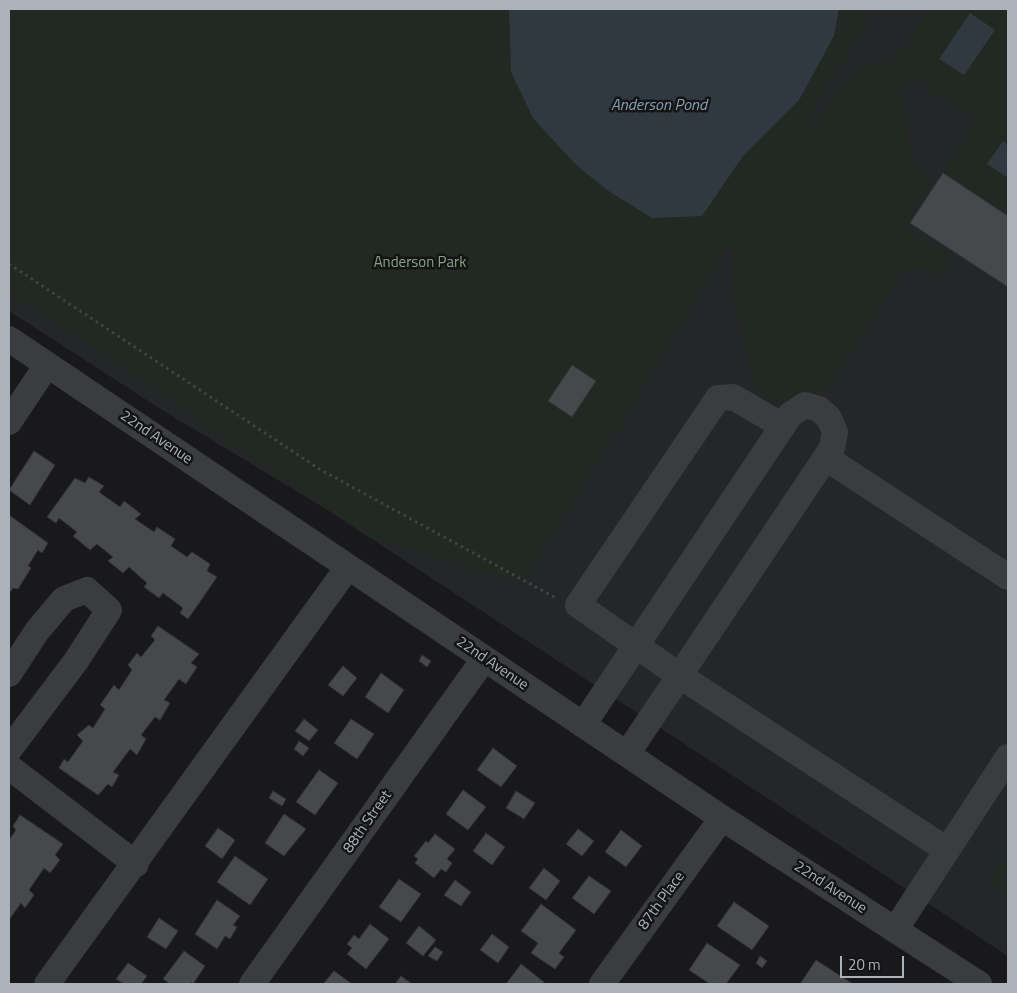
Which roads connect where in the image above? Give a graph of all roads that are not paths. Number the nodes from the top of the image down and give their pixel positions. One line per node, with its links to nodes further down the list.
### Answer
1 (9, 339): 2 (street, 22nd Avenue)
2 (47, 365): 3 (street); 6 (street, 22nd Avenue)
3 (9, 422)
4 (783, 426): 5 (street); 8 (street); 8 (street)
5 (826, 458): 7 (street); 11 (street)
6 (348, 567): 9 (street, 22nd Avenue); 19 (street)
7 (1008, 577)
8 (636, 646): 11 (street); 12 (street)
9 (484, 659): 12 (street, 22nd Avenue); 22 (street, 88th Street)
10 (9, 674): 13 (street)
11 (680, 676): 14 (street); 18 (street)
12 (583, 724): 14 (street, 22nd Avenue)
13 (9, 750)
14 (627, 754): 17 (street, 22nd Avenue)
15 (1008, 757): 18 (street)
16 (9, 767): 19 (street)
17 (722, 818): 20 (street, 22nd Avenue); 23 (street, 87th Place)
18 (947, 850): 20 (street)
19 (136, 864): 21 (street)
20 (895, 930): 24 (street, 22nd Avenue)
21 (47, 984)
22 (252, 984)
23 (602, 984)
24 (979, 984)

